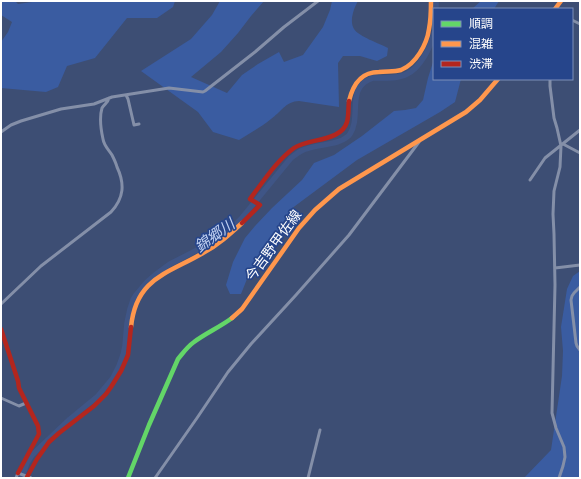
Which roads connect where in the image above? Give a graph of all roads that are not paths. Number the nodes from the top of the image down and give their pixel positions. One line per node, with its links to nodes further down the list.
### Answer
1 (318, 1): 5 (street)
2 (431, 1): 24 (street)
3 (497, 80): 10 (street, 今吉野甲佐線)
4 (550, 80): 11 (street)
5 (126, 95): 6 (street); 7 (street)
6 (109, 98): 9 (street); 17 (street)
7 (139, 124)
8 (580, 130): 11 (street)
9 (1, 132)
10 (420, 140): 25 (street, 今吉野甲佐線); 26 (street)
11 (562, 145): 12 (street); 13 (street); 15 (street)
12 (580, 153)
13 (530, 180)
14 (580, 266): 15 (street)
15 (555, 268): 28 (street)
16 (580, 287): 19 (street)
17 (1, 304)
18 (1, 329): 21 (street)
19 (580, 350)
20 (1, 398): 21 (street)
21 (26, 403): 23 (street)
22 (320, 430): 27 (street)
23 (17, 475): 24 (street)
24 (29, 477)
25 (128, 478)
26 (155, 478)
27 (308, 478)
28 (558, 478)

